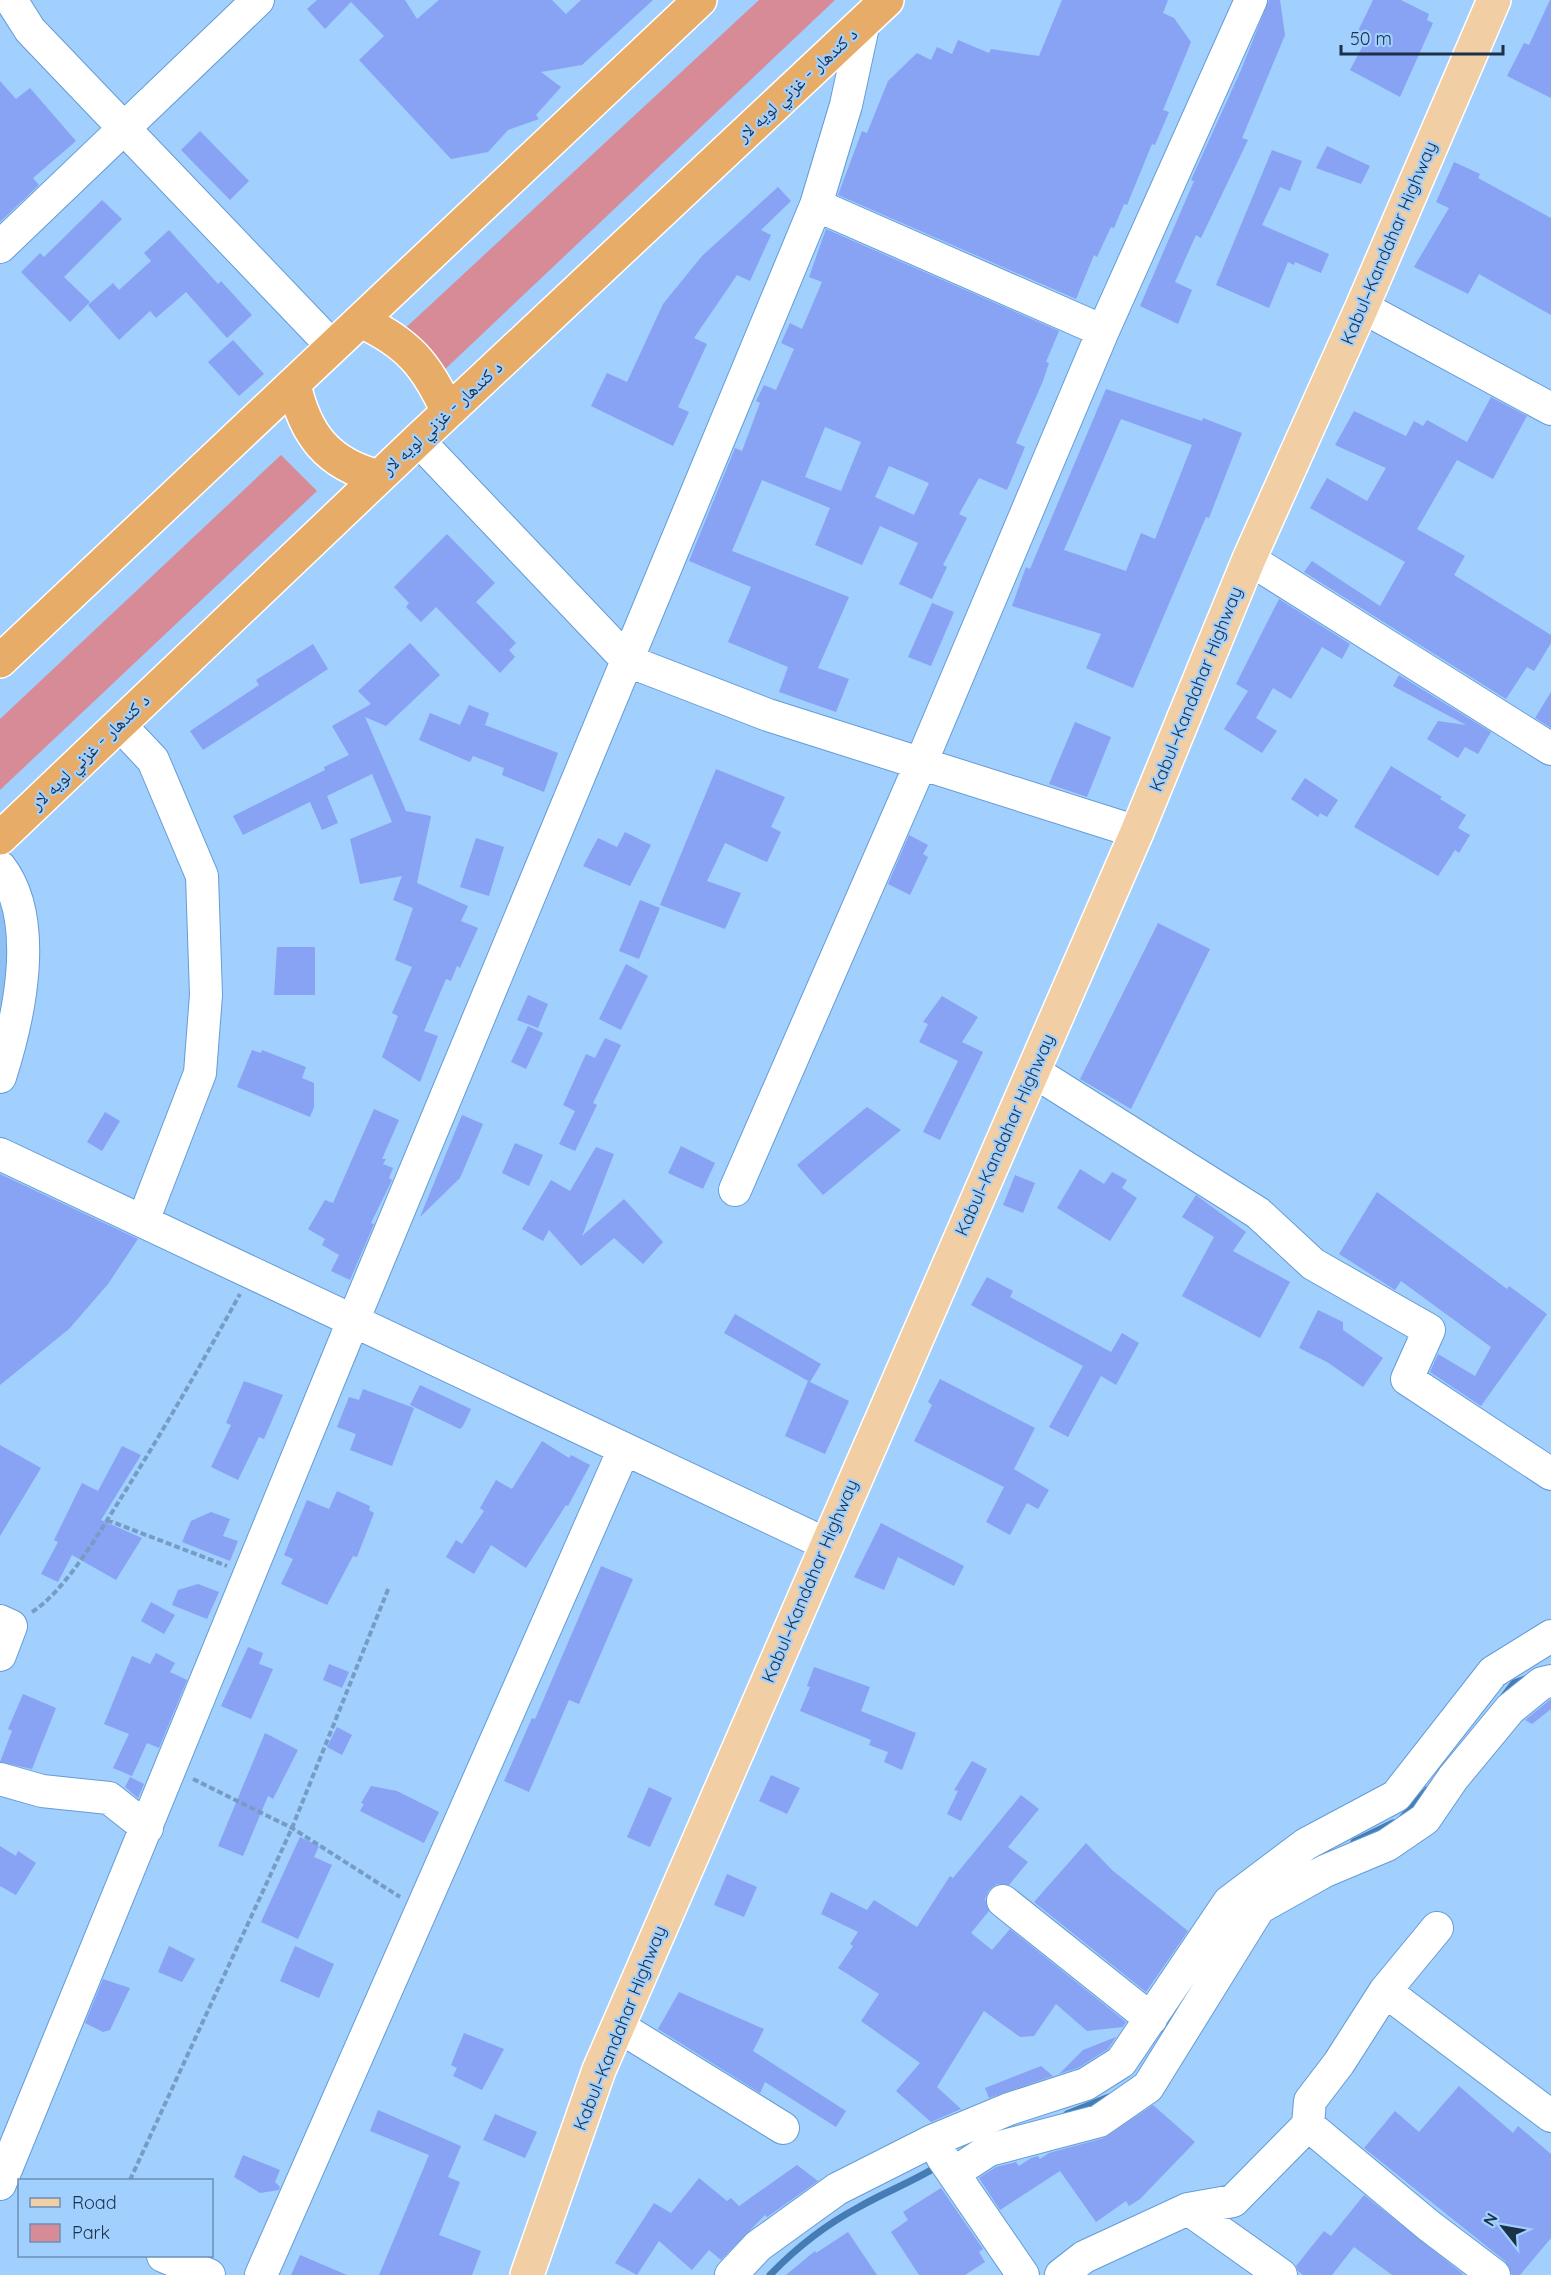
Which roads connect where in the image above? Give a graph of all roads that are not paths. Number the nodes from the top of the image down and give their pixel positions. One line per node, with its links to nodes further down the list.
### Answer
1 (10, 0): 8 (street)
2 (258, 0): 8 (street)
3 (700, 0): 12 (highway)
4 (887, 0): 7 (highway, د کندهار - غزني لويه لار)
5 (1251, 0): 13 (street)
6 (1494, 0): 11 (main road, Kabul–Kandahar Highway)
7 (864, 22): 9 (street); 17 (highway, د کندهار - غزني لويه لار)
8 (123, 128): 10 (street); 14 (street)
9 (816, 205): 13 (street); 22 (street)
10 (0, 247)
11 (1362, 307): 16 (street); 20 (main road, Kabul–Kandahar Highway)
12 (362, 321): 14 (highway); 17 (highway)
13 (1103, 332): 25 (street)
14 (333, 347): 15 (highway)
15 (294, 384): 19 (highway); 21 (highway)
16 (1551, 409)
17 (448, 412): 18 (highway, د کندهار - غزني لويه لار)
18 (418, 440): 19 (highway, د کندهار - غزني لويه لار); 22 (street)
19 (379, 477): 23 (highway, د کندهار - غزني لويه لار)
20 (1249, 560): 24 (street); 26 (main road, Kabul–Kandahar Highway)
21 (0, 661)
22 (628, 662): 25 (street); 34 (street)
23 (119, 724): 27 (highway, د کندهار - غزني لويه لار); 33 (street)
24 (1551, 749)
25 (921, 763): 26 (street); 32 (street)
26 (1137, 832): 29 (main road, Kabul–Kandahar Highway)
27 (0, 838)
28 (0, 867): 30 (street)
29 (1033, 1071): 36 (street); 37 (main road, Kabul–Kandahar Highway)
30 (0, 1077)
31 (0, 1155): 33 (street)
32 (735, 1190)
33 (142, 1221): 34 (street)
34 (353, 1321): 35 (street); 43 (street)
35 (624, 1449): 37 (street); 61 (street)
36 (1551, 1474)
37 (826, 1544): 49 (main road, Kabul–Kandahar Highway)
38 (6, 1624): 40 (street)
39 (1551, 1636): 45 (street)
40 (0, 1655)
41 (1551, 1681): 45 (street)
42 (0, 1779): 43 (street)
43 (147, 1828): 56 (street)
44 (1003, 1901): 48 (street)
45 (1250, 1901): 48 (street); 51 (street)
46 (1437, 1928): 47 (street)
47 (1385, 1991): 52 (street); 53 (street)
48 (1152, 2019): 50 (street)
49 (618, 2026): 54 (street); 62 (main road, Kabul–Kandahar Highway)
50 (1111, 2069): 51 (street); 55 (street)
51 (1143, 2091): 55 (street)
52 (1551, 2116)
53 (1308, 2125): 58 (street); 67 (street)
54 (783, 2128)
55 (941, 2154): 63 (street); 64 (street)
56 (0, 2184): 57 (street)
57 (18, 2193)
58 (1188, 2209): 65 (street); 66 (street)
59 (165, 2257): 60 (street)
60 (209, 2275)
61 (261, 2275)
62 (527, 2275)
63 (731, 2275)
64 (1023, 2275)
65 (1061, 2275)
66 (1281, 2275)
67 (1494, 2275)

